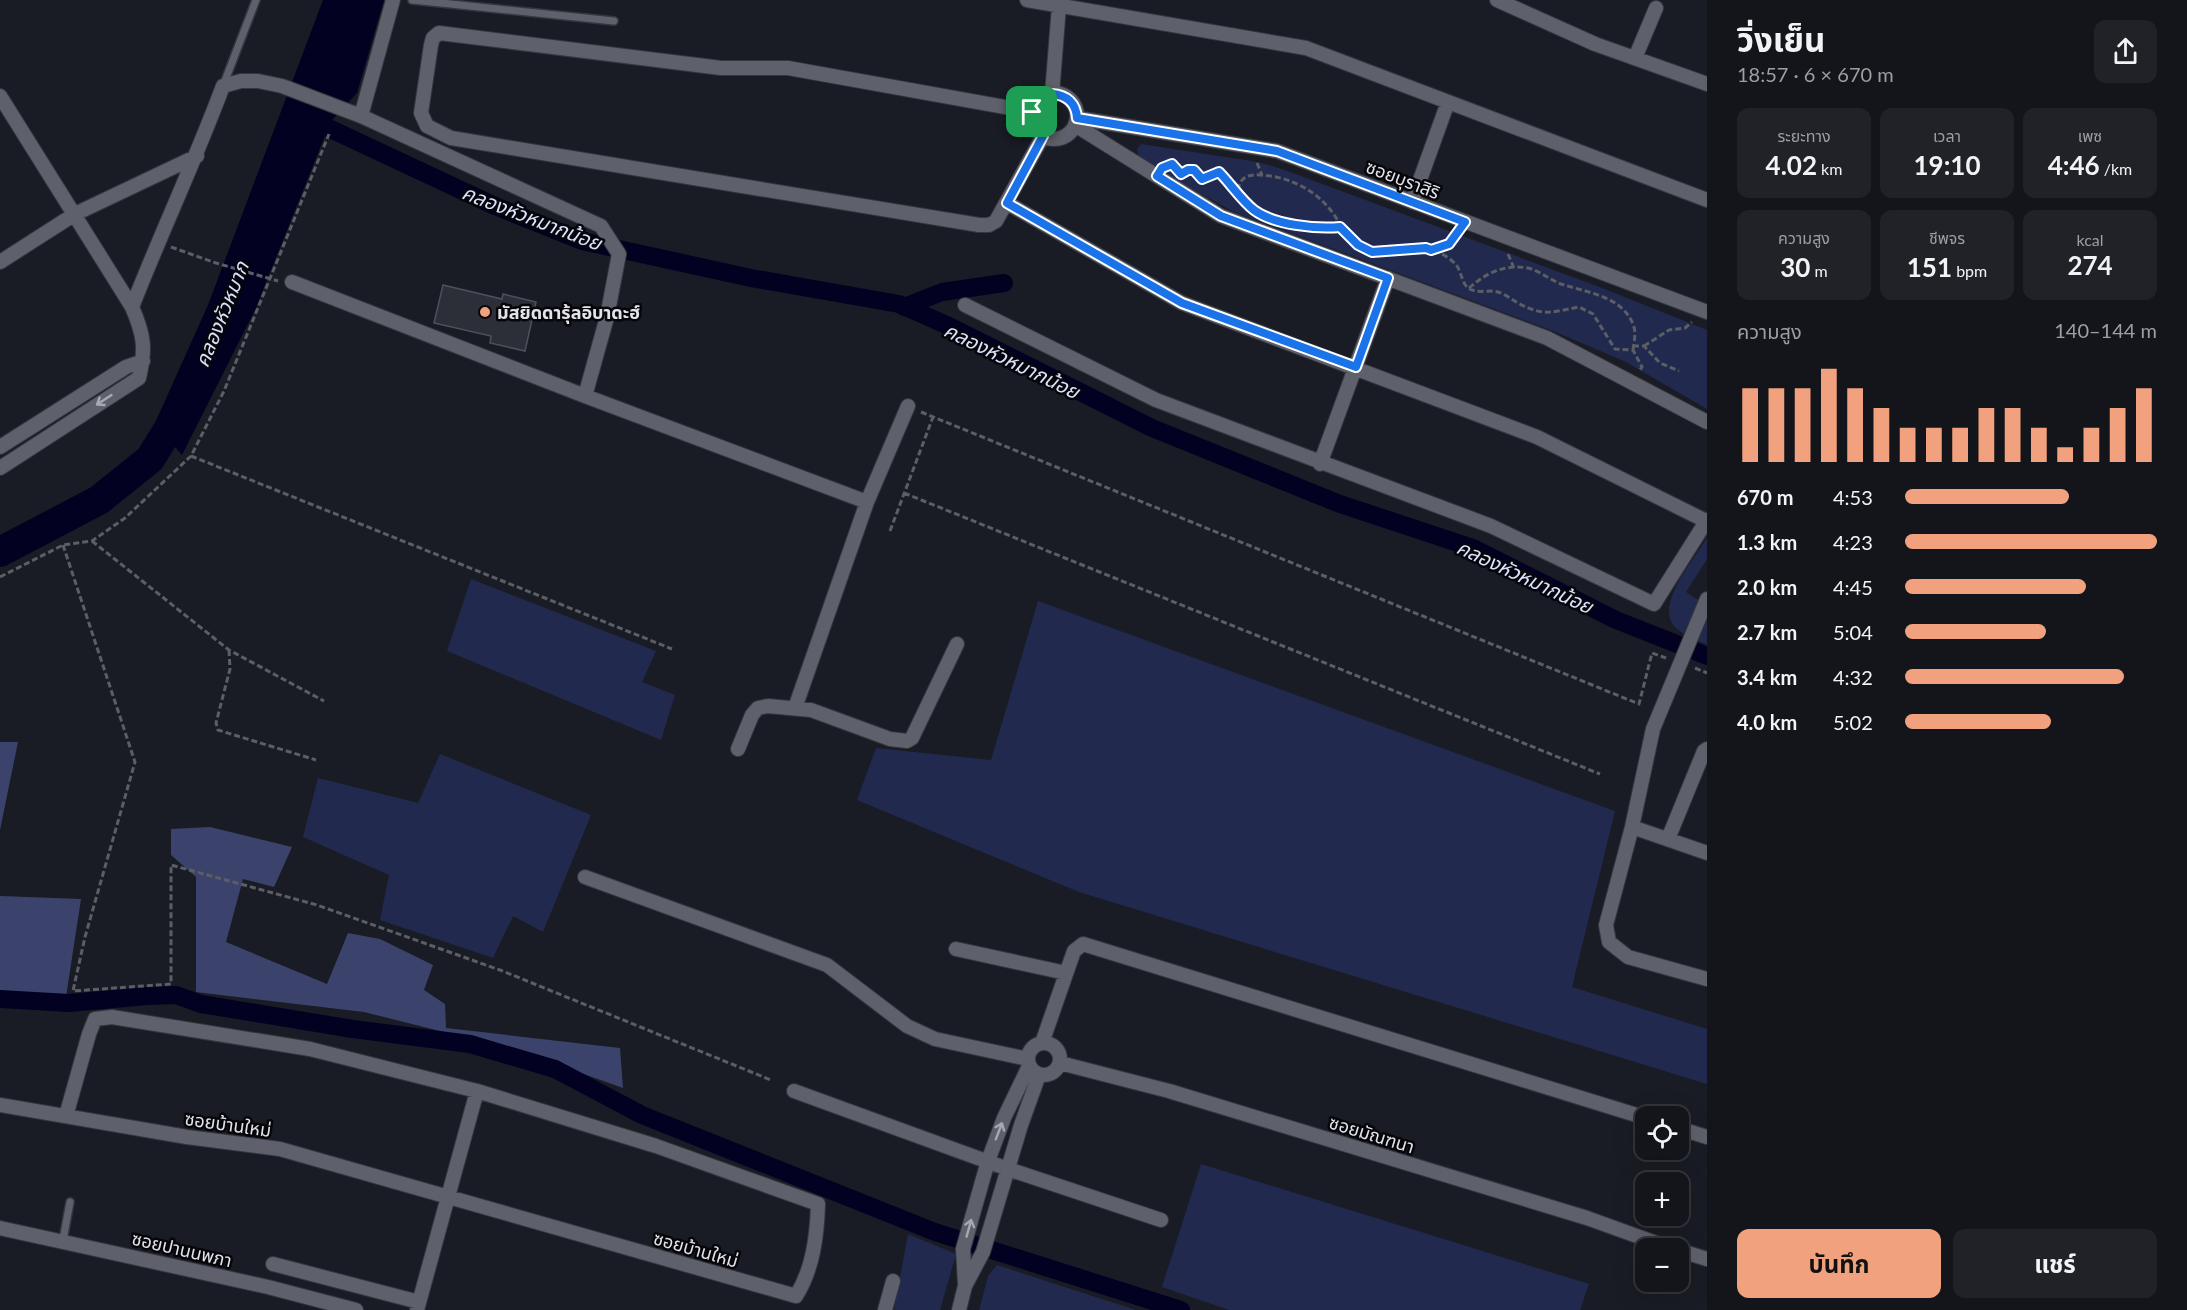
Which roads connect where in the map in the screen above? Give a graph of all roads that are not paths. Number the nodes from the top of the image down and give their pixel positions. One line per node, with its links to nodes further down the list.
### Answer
1 (256, 0): 11 (lane)
2 (393, 0): 16 (street)
3 (412, 0): 8 (lane)
4 (1027, 0): 6 (street)
5 (1497, 0): 9 (street)
6 (1059, 6): 12 (street); 14 (street)
7 (1656, 8): 9 (street)
8 (614, 21)
9 (1635, 58): 10 (street)
10 (1707, 84)
11 (223, 86): 16 (street); 19 (street)
12 (1052, 94): 15 (street); 17 (street)
13 (0, 96): 23 (street)
14 (1448, 102): 20 (street); 21 (street)
15 (1032, 112): 18 (street); 22 (street)
16 (356, 114): 32 (street)
17 (1076, 122): 18 (street); 21 (street, ซอยบุราสิริ); 25 (street)
18 (1043, 136): 22 (street)
19 (197, 156): 23 (street); 28 (street)
20 (1707, 200)
21 (1412, 202): 29 (street, ซอยบุราสิริ)
22 (1007, 203): 31 (street)
23 (75, 214): 24 (street); 28 (street)
24 (0, 262)
25 (1388, 278): 31 (street); 34 (street)
26 (292, 282): 32 (street)
27 (965, 305): 36 (street)
28 (132, 307): 30 (street)
29 (1706, 312)
30 (143, 361): 35 (street); 37 (street, one-way to 37)
31 (1356, 367): 36 (street); 39 (street)
32 (585, 396): 38 (street)
33 (908, 406): 38 (street)
34 (1707, 422)
35 (0, 447)
36 (1320, 464): 39 (street)
37 (0, 468)
38 (867, 502): 42 (street)
39 (1707, 521)
40 (1707, 599): 45 (street)
41 (957, 644): 42 (street)
42 (795, 708): 43 (street)
43 (738, 749)
44 (1707, 749): 46 (street)
45 (1632, 827): 46 (street); 51 (street)
46 (1668, 839): 47 (street)
47 (1707, 853)
48 (585, 877): 54 (street)
49 (956, 949): 50 (street)
50 (1066, 973): 52 (street); 58 (street)
51 (1707, 979)
52 (1042, 1043): 53 (street); 54 (street)
53 (1060, 1063): 54 (street); 68 (street, ซอยมัณฑนา)
54 (1032, 1067): 62 (street, one-way to 54); 63 (street)
55 (477, 1091): 59 (street); 64 (street); 64 (street, ซอยบ้านใหม่)
56 (794, 1091): 62 (street)
57 (0, 1105): 59 (street, ซอยบ้านใหม่)
58 (1635, 1115)
59 (66, 1116): 64 (street, ซอยบ้านใหม่)
60 (1689, 1131): 61 (street)
61 (1707, 1137)
62 (988, 1161): 63 (street); 74 (street, one-way to 62)
63 (1008, 1168): 66 (street); 74 (street)
64 (448, 1196): 75 (street)
65 (70, 1202): 69 (lane)
66 (1161, 1220)
67 (0, 1228): 69 (street, ซอยปานนพภา)
68 (1643, 1238)
69 (63, 1240): 76 (street, ซอยปานนพภา)
70 (1689, 1253): 71 (street)
71 (1707, 1259)
72 (273, 1264): 75 (street)
73 (893, 1281): 77 (street)
74 (965, 1286): 78 (street)
75 (418, 1306)
76 (356, 1310)
77 (885, 1310)
78 (959, 1310)

